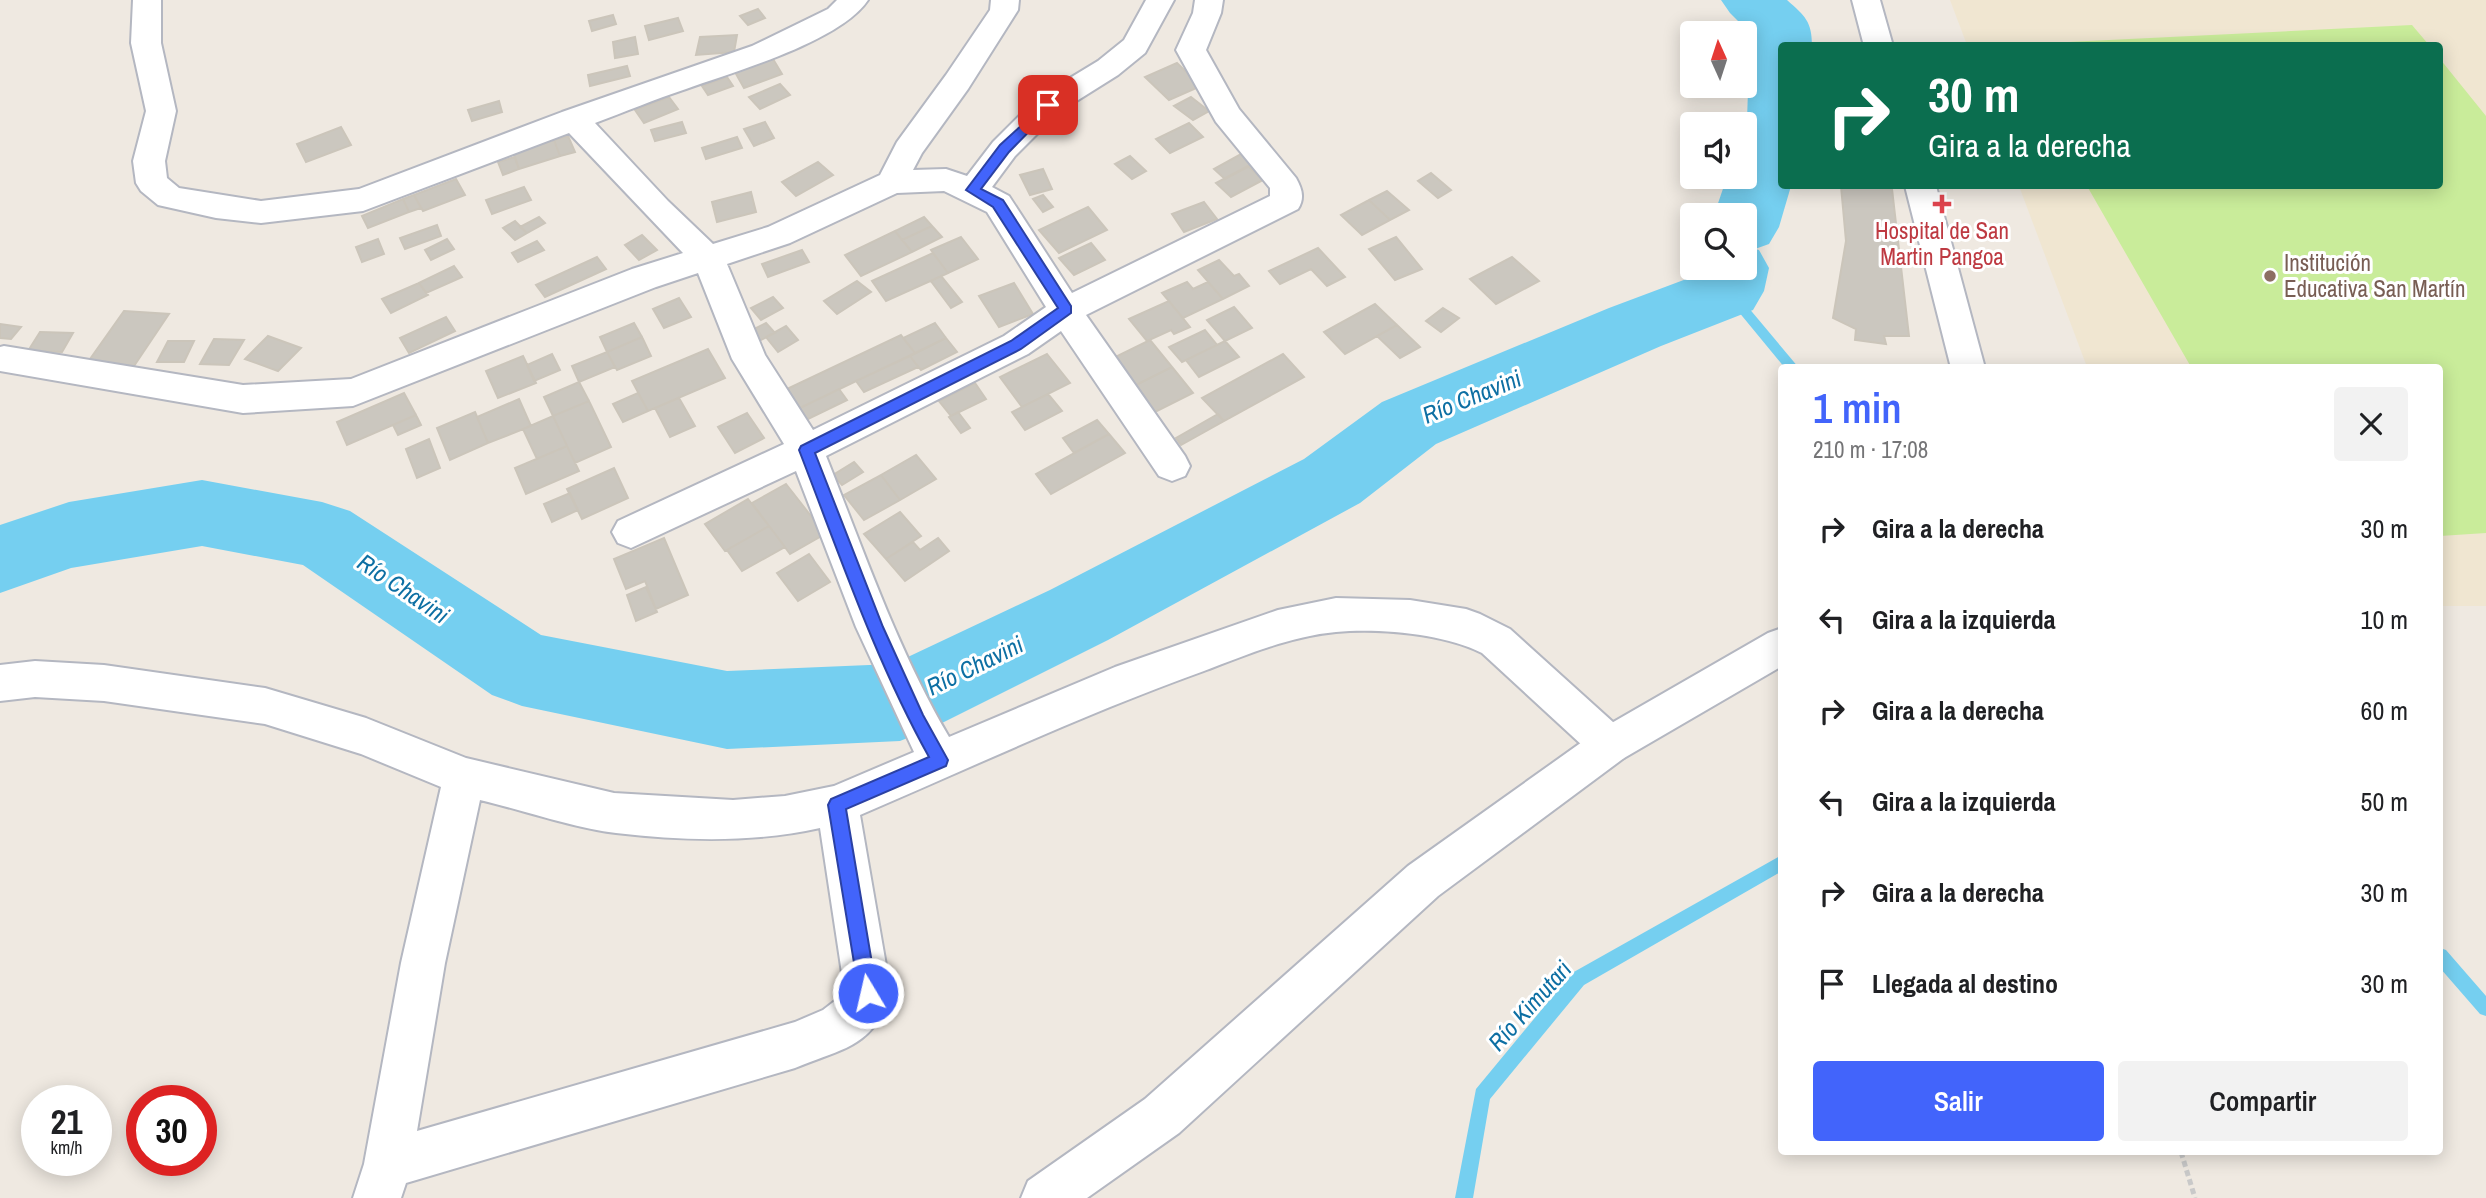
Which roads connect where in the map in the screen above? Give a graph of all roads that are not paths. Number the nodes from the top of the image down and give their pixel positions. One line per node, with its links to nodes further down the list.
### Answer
1 (147, 0): 8 (street)
2 (853, 0): 8 (street)
3 (1005, 0): 9 (street)
4 (1160, 0): 11 (street)
5 (1209, 0): 13 (street)
6 (1866, 0): 7 (street)
7 (1878, 42)
8 (573, 119): 12 (street)
9 (892, 182): 11 (street); 12 (street)
10 (1921, 189): 15 (street)
11 (973, 190): 13 (street)
12 (709, 259): 14 (street); 16 (street)
13 (1066, 310): 16 (street); 17 (street)
14 (4, 359)
15 (1967, 364)
16 (806, 450): 18 (street); 22 (street)
17 (1172, 466)
18 (631, 532)
19 (1778, 647): 21 (street)
20 (0, 682): 23 (street)
21 (1610, 745): 22 (street); 26 (street)
22 (940, 760): 24 (street)
23 (464, 777): 24 (street); 25 (street)
24 (837, 805): 25 (street)
25 (382, 1181)
26 (1045, 1198)

